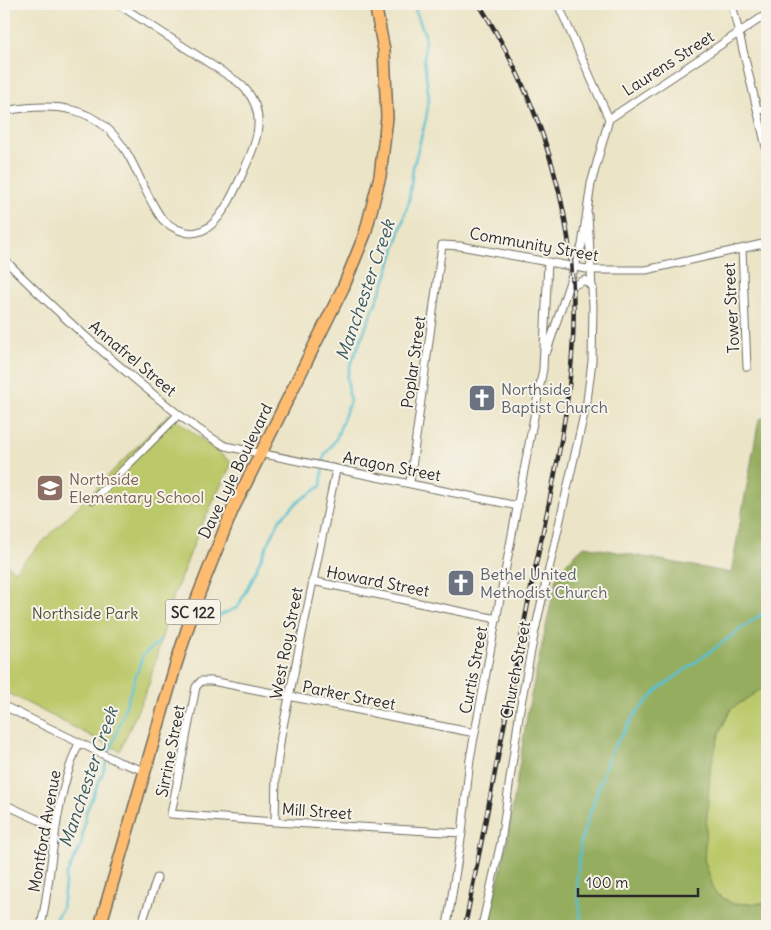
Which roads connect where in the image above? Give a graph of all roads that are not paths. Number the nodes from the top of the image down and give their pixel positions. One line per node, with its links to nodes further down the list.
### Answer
1 (118, 4): 9 (street)
2 (374, 4): 26 (main road, Dave Lyle Boulevard / SC 122)
3 (558, 4): 10 (street)
4 (732, 4): 6 (street)
5 (767, 14): 6 (street, Laurens Street)
6 (738, 34): 8 (street); 10 (street, Laurens Street)
7 (767, 108): 8 (street)
8 (758, 110): 11 (street)
9 (4, 111)
10 (610, 119): 12 (street, Curtis Street)
11 (767, 151)
12 (588, 215): 15 (street, Curtis Street); 20 (street, Church Street)
13 (767, 243): 16 (street, Community Street)
14 (442, 245): 18 (street, Community Street); 28 (street, Poplar Street)
15 (582, 246): 19 (street, Curtis Street); 20 (street)
16 (742, 249): 20 (street, Community Street); 24 (street, Tower Street)
17 (4, 259): 25 (street, Annafrel Street)
18 (548, 262): 19 (street, Community Street); 23 (street, Curtis Street)
19 (575, 268): 20 (street, Community Street); 21 (street, Curtis Street)
20 (592, 270): 21 (street); 22 (street, Church Street)
21 (568, 287): 22 (street); 23 (street, Curtis Street)
22 (593, 289): 49 (street, Church Street)
23 (544, 360): 30 (street, Curtis Street)
24 (747, 367)
25 (178, 415): 26 (street, Annafrel Street); 29 (street)
26 (260, 454): 27 (street, Aragon Street); 38 (main road, Dave Lyle Boulevard / SC 122)
27 (336, 470): 28 (street, Aragon Street); 31 (street, West Roy Street)
28 (410, 482): 30 (street, Aragon Street)
29 (93, 500)
30 (518, 506): 32 (street, Curtis Street)
31 (312, 582): 32 (street, Howard Street); 34 (street, West Roy Street)
32 (497, 619): 36 (street, Curtis Street)
33 (195, 693): 34 (street, Parker Street); 40 (street, Sirrine Street)
34 (289, 696): 36 (street, Parker Street); 41 (street, West Roy Street)
35 (4, 706): 37 (street)
36 (475, 733): 43 (street, Curtis Street)
37 (79, 743): 38 (street); 42 (street, Montford Avenue)
38 (145, 771): 46 (main road, Dave Lyle Boulevard / SC 122)
39 (4, 804): 42 (street)
40 (172, 814): 41 (street, Mill Street)
41 (275, 822): 43 (street, Mill Street)
42 (56, 828): 45 (street, Montford Avenue)
43 (462, 833): 48 (street, Curtis Street)
44 (157, 878): 47 (street)
45 (41, 926)
46 (100, 926)
47 (141, 926)
48 (447, 926)
49 (482, 926)

